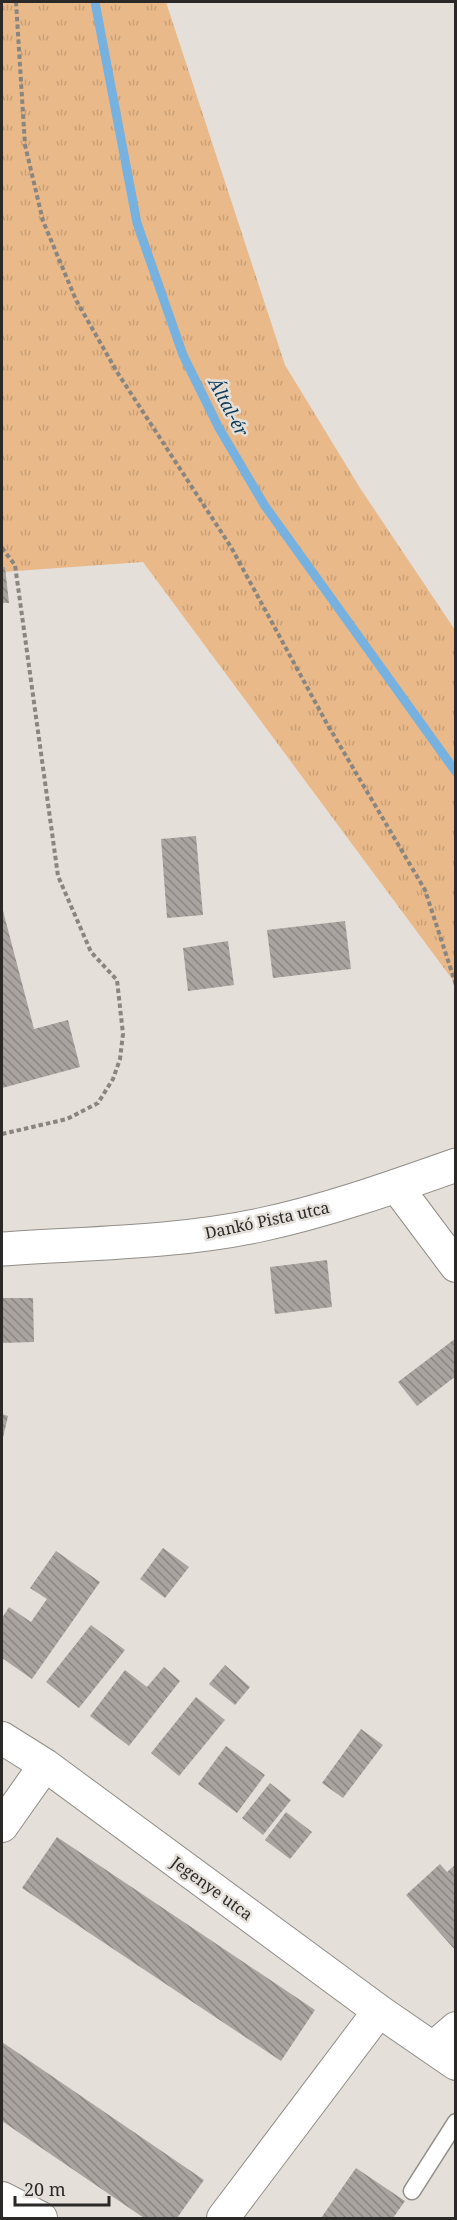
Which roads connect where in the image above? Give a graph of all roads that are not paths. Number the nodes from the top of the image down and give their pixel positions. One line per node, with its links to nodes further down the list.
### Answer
1 (456, 1165): 2 (street, Dankó Pista utca)
2 (396, 1186): 3 (street, Dankó Pista utca); 4 (street)
3 (2, 1249)
4 (456, 1266)
5 (2, 1738): 6 (street, Jegenye utca)
6 (45, 1765): 7 (street); 8 (street, Jegenye utca)
7 (2, 1826)
8 (379, 2011): 9 (street, Jegenye utca); 14 (street)
9 (448, 2047)
10 (456, 2122): 11 (lane)
11 (412, 2191)
12 (2, 2198): 13 (street)
13 (40, 2218)
14 (223, 2218)

